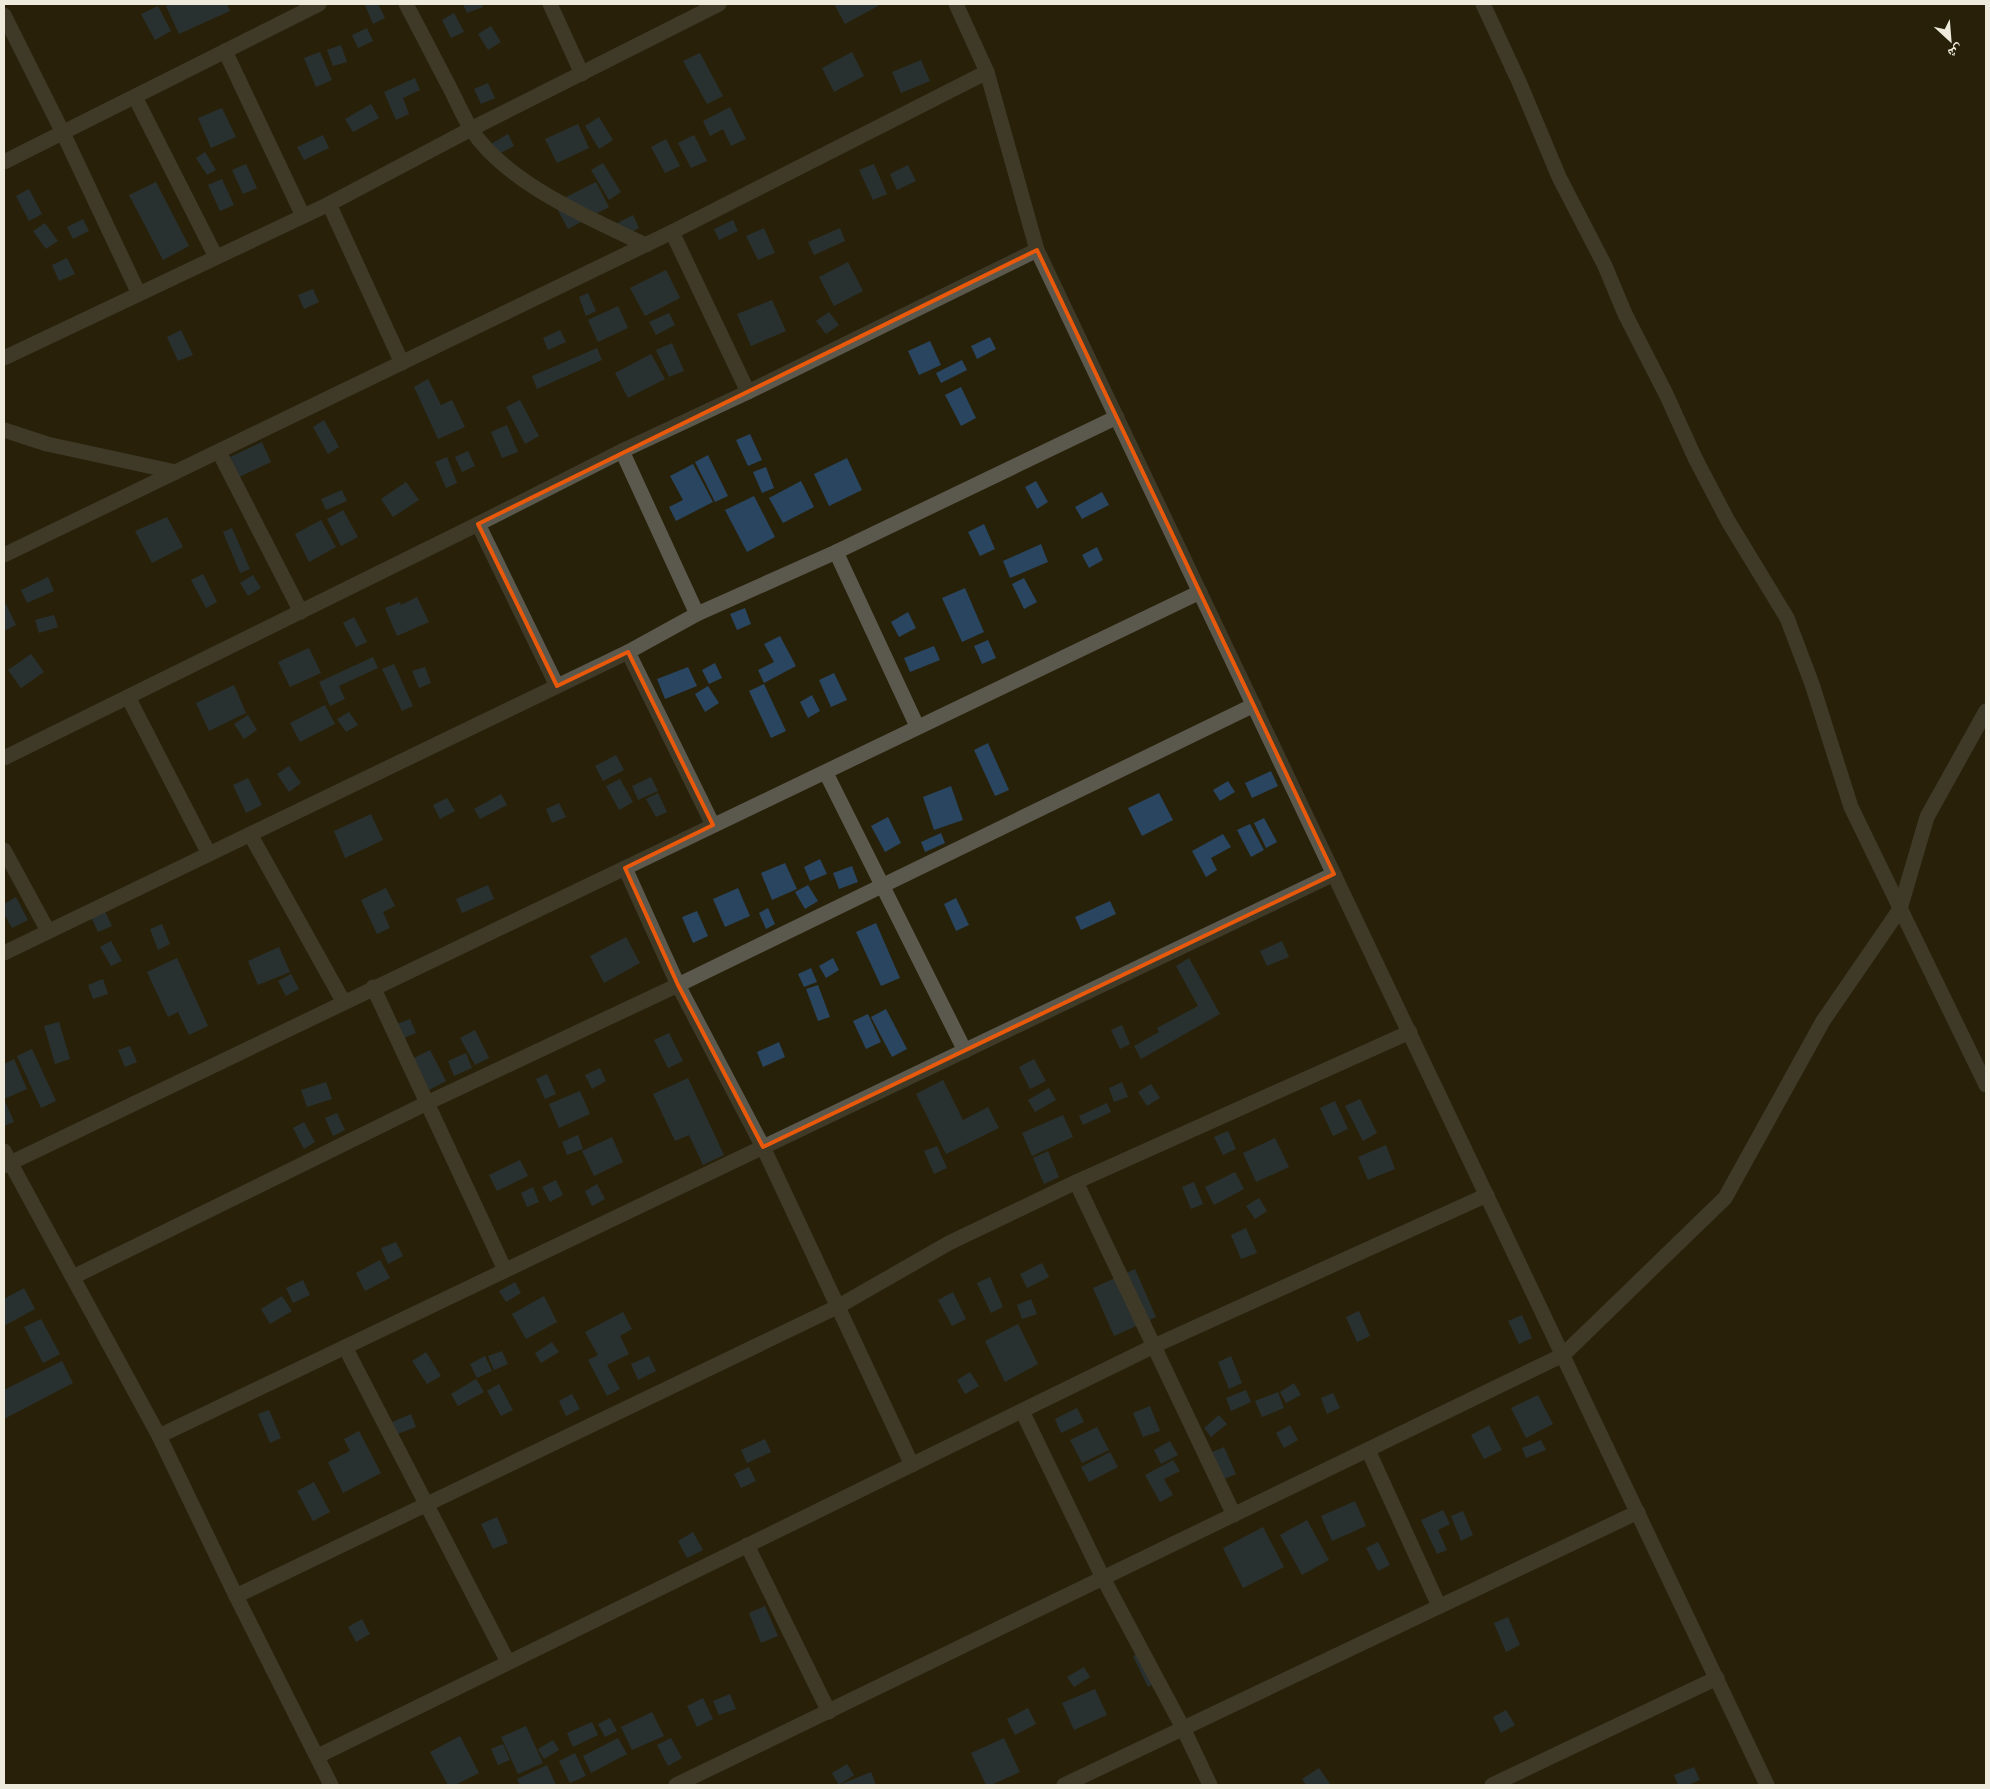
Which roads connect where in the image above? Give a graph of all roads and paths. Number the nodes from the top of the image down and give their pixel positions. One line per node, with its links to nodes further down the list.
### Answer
1 (319, 4): 8 (street)
2 (406, 4): 12 (street)
3 (550, 4): 10 (street)
4 (719, 4): 10 (street)
5 (956, 4): 9 (street)
6 (1483, 4): 51 (street)
7 (4, 15): 13 (street)
8 (225, 51): 11 (street); 16 (street)
9 (987, 72): 17 (street); 19 (street)
10 (582, 74): 12 (street)
11 (134, 97): 13 (street); 20 (street)
12 (471, 129): 15 (street); 18 (street)
13 (63, 133): 14 (street); 21 (street)
14 (4, 162)
15 (329, 204): 16 (street); 23 (street)
16 (303, 216): 20 (street)
17 (672, 232): 18 (street); 24 (street)
18 (646, 245): 23 (street)
19 (1037, 250): 24 (street); 25 (street)
20 (216, 258): 21 (street)
21 (139, 294): 22 (street)
22 (4, 358)
23 (402, 363): 28 (street)
24 (748, 392): 27 (street)
25 (1117, 417): 31 (street); 33 (street)
26 (4, 430): 29 (street)
27 (622, 451): 30 (street); 35 (street)
28 (219, 452): 29 (street); 34 (street)
29 (176, 472): 32 (street)
30 (478, 524): 34 (street); 37 (street)
31 (836, 552): 35 (street); 41 (street)
32 (4, 555)
33 (1200, 592): 39 (street); 41 (street)
34 (301, 612): 38 (street)
35 (697, 614): 36 (street)
36 (628, 652): 37 (street); 44 (street)
37 (557, 686): 45 (street)
38 (128, 697): 42 (street); 47 (street)
39 (1254, 705): 49 (street); 50 (street)
40 (1986, 711): 51 (street)
41 (917, 726): 43 (street)
42 (4, 758)
43 (826, 772): 44 (street); 50 (street)
44 (713, 825): 48 (street)
45 (250, 834): 47 (street); 56 (street)
46 (4, 850): 52 (street)
47 (209, 854): 52 (street)
48 (625, 868): 54 (street); 55 (street)
49 (1334, 874): 57 (street); 58 (street)
50 (883, 884): 54 (street); 58 (street)
51 (1900, 909): 59 (street); 70 (street)
52 (48, 931): 53 (street)
53 (4, 953)
54 (678, 985): 60 (street); 61 (street)
55 (373, 987): 56 (street); 60 (street)
56 (343, 1001): 62 (street)
57 (1410, 1032): 63 (street); 64 (street)
58 (965, 1051): 61 (street)
59 (1986, 1085)
60 (427, 1103): 65 (street); 66 (street)
61 (763, 1147): 65 (street); 67 (street)
62 (6, 1160): 66 (street)
63 (1076, 1182): 67 (street); 68 (street)
64 (1486, 1195): 68 (street); 70 (street)
65 (505, 1270): 69 (street)
66 (73, 1277): 72 (street)
67 (839, 1306): 74 (street); 75 (street)
68 (1154, 1346): 71 (street); 77 (street)
69 (345, 1347): 72 (street); 75 (street)
70 (1563, 1355): 73 (street); 76 (street)
71 (1022, 1411): 74 (street); 79 (street)
72 (159, 1436): 80 (street)
73 (1368, 1450): 77 (street); 81 (street)
74 (912, 1465): 78 (street)
75 (426, 1505): 80 (street); 82 (street)
76 (1638, 1512): 81 (street); 83 (street)
77 (1234, 1515): 79 (street)
78 (747, 1546): 82 (street); 84 (street)
79 (1104, 1578): 84 (street); 85 (street)
80 (236, 1596): 86 (street)
81 (1439, 1606): 85 (street)
82 (508, 1662): 86 (street)
83 (1716, 1678): 91 (street); 92 (street)
84 (829, 1712): 88 (street)
85 (1183, 1728): 89 (street); 90 (street)
86 (318, 1756): 87 (street)
87 (331, 1785)
88 (676, 1785)
89 (1064, 1785)
90 (1210, 1785)
91 (1492, 1785)
92 (1768, 1785)

